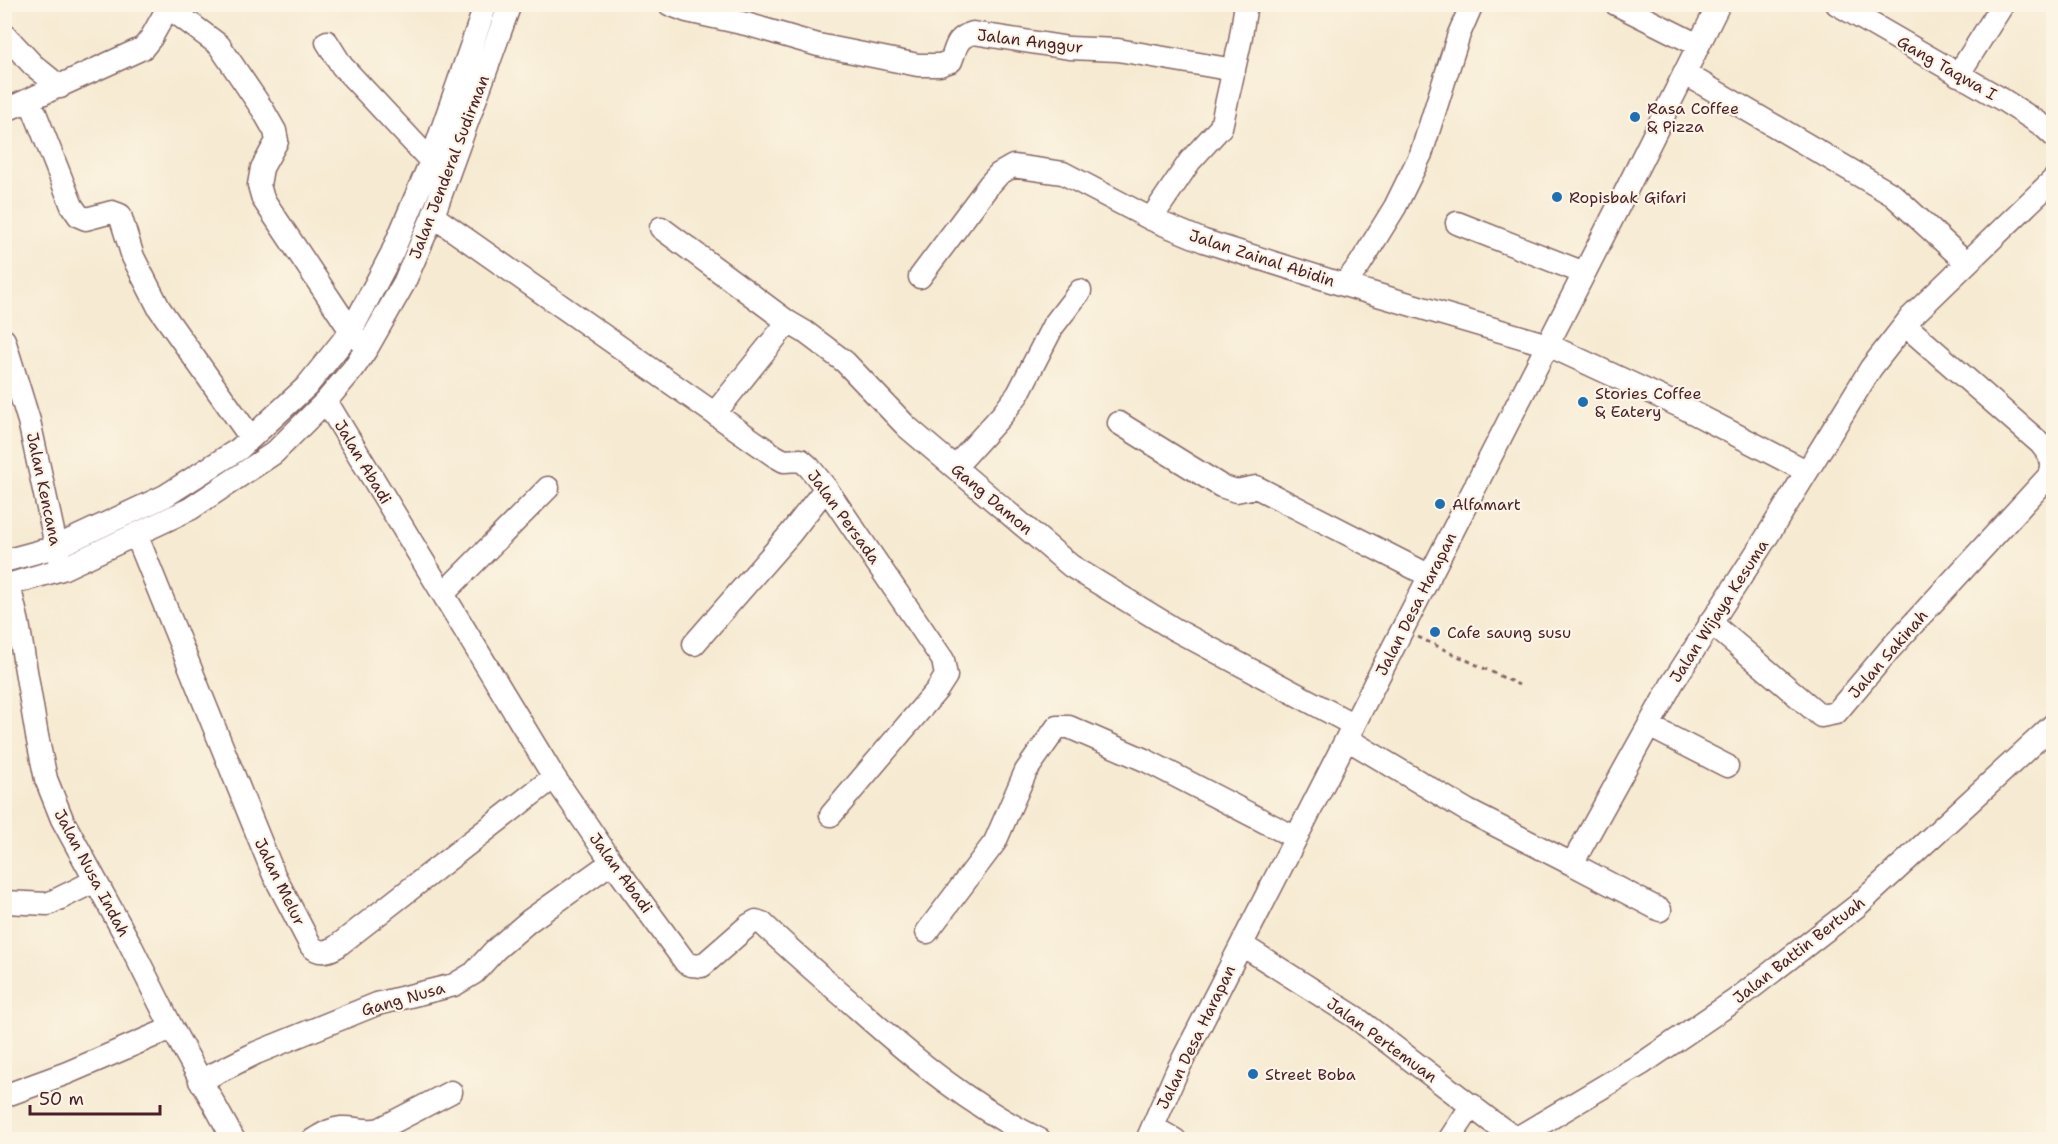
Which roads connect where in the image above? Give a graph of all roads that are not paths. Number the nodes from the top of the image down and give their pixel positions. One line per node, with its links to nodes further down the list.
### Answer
1 (486, 4): 21 (street, Jalan Jenderal Sudirman)
2 (510, 4): 23 (street, Jalan Jenderal Sudirman)
3 (669, 4): 14 (street, Jalan Anggur)
4 (1246, 4): 14 (street)
5 (1472, 4): 30 (street)
6 (1616, 4): 13 (street)
7 (1719, 4): 13 (street, Jalan Desa Harapan)
8 (1837, 4): 16 (street, Gang Taqwa I)
9 (2003, 4): 16 (street)
10 (169, 6): 17 (street); 34 (street)
11 (4, 34): 17 (street)
12 (327, 42): 21 (street)
13 (1698, 45): 15 (street, Jalan Desa Harapan)
14 (1234, 70): 24 (street)
15 (1684, 73): 27 (street); 28 (street, Jalan Desa Harapan)
16 (1958, 75): 20 (street, Gang Taqwa I)
17 (60, 87): 18 (street)
18 (30, 100): 19 (street); 41 (street)
19 (4, 111)
20 (2054, 136)
21 (432, 160): 34 (street, Jalan Jenderal Sudirman)
22 (2054, 179): 27 (street, Jalan Wijaya Kesuma)
23 (434, 216): 37 (street, Jalan Jenderal Sudirman); 39 (street, Jalan Persada)
24 (1151, 219): 29 (street, Jalan Zainal Abidin); 30 (street, Jalan Zainal Abidin)
25 (1456, 223): 28 (street)
26 (661, 228): 32 (street, Gang Damon)
27 (1967, 263): 33 (street, Jalan Wijaya Kesuma)
28 (1584, 273): 36 (street, Jalan Desa Harapan)
29 (920, 277)
30 (1344, 285): 36 (street, Jalan Zainal Abidin)
31 (1080, 291): 42 (street)
32 (788, 322): 39 (street); 42 (street, Gang Damon)
33 (1905, 325): 43 (street, Jalan Wijaya Kesuma); 53 (street, Jalan Sakinah)
34 (351, 331): 37 (street); 41 (street, Jalan Jenderal Sudirman)
35 (4, 340): 47 (street, Jalan Kencana)
36 (1548, 345): 43 (street, Jalan Zainal Abidin); 50 (street, Jalan Desa Harapan)
37 (367, 348): 38 (street, Jalan Jenderal Sudirman)
38 (326, 400): 46 (street, Jalan Jenderal Sudirman); 52 (street, Jalan Abadi)
39 (715, 413): 45 (street, Jalan Persada)
40 (1119, 423): 50 (street)
41 (251, 438): 47 (street, Jalan Jenderal Sudirman)
42 (955, 467): 57 (street, Gang Damon)
43 (1806, 471): 53 (street, Jalan Wijaya Kesuma)
44 (548, 488): 52 (street)
45 (826, 488): 54 (street); 60 (street, Jalan Persada)
46 (136, 534): 49 (street, Jalan Jenderal Sudirman); 59 (street, Jalan Melur)
47 (56, 547): 48 (street, Jalan Jenderal Sudirman); 49 (street, Jalan Kencana)
48 (4, 561)
49 (63, 569): 51 (street, Jalan Jenderal Sudirman)
50 (1430, 576): 57 (street, Jalan Desa Harapan)
51 (7, 586): 64 (street, Jalan Nusa Indah)
52 (443, 594): 59 (street, Jalan Abadi)
53 (1710, 622): 56 (street, Jalan Wijaya Kesuma)
54 (694, 644)
55 (2054, 724): 75 (street, Jalan Battin Bertuah)
56 (1649, 726): 58 (street); 63 (street, Jalan Wijaya Kesuma)
57 (1351, 732): 61 (street, Jalan Desa Harapan); 63 (street)
58 (1727, 766)
59 (554, 777): 62 (street, Jalan Abadi)
60 (831, 815)
61 (1296, 838): 67 (street); 68 (street, Jalan Desa Harapan)
62 (612, 862): 70 (street, Gang Nusa); 78 (street, Jalan Abadi)
63 (1572, 864): 66 (street)
64 (95, 881): 65 (street); 69 (street, Jalan Nusa Indah)
65 (4, 902)
66 (1660, 910)
67 (927, 932)
68 (1242, 945): 73 (street, Jalan Pertemuan); 74 (street, Jalan Desa Harapan)
69 (172, 1028): 70 (street, Jalan Nusa Indah); 72 (street)
70 (200, 1081): 76 (street, Jalan Nusa Indah)
71 (451, 1092): 77 (street)
72 (4, 1095)
73 (1472, 1106): 75 (street, Jalan Pertemuan); 80 (street)
74 (1150, 1133): 79 (street)
75 (1517, 1139)
76 (234, 1140)
77 (313, 1140)
78 (1040, 1140)
79 (1175, 1140)
80 (1449, 1140)

